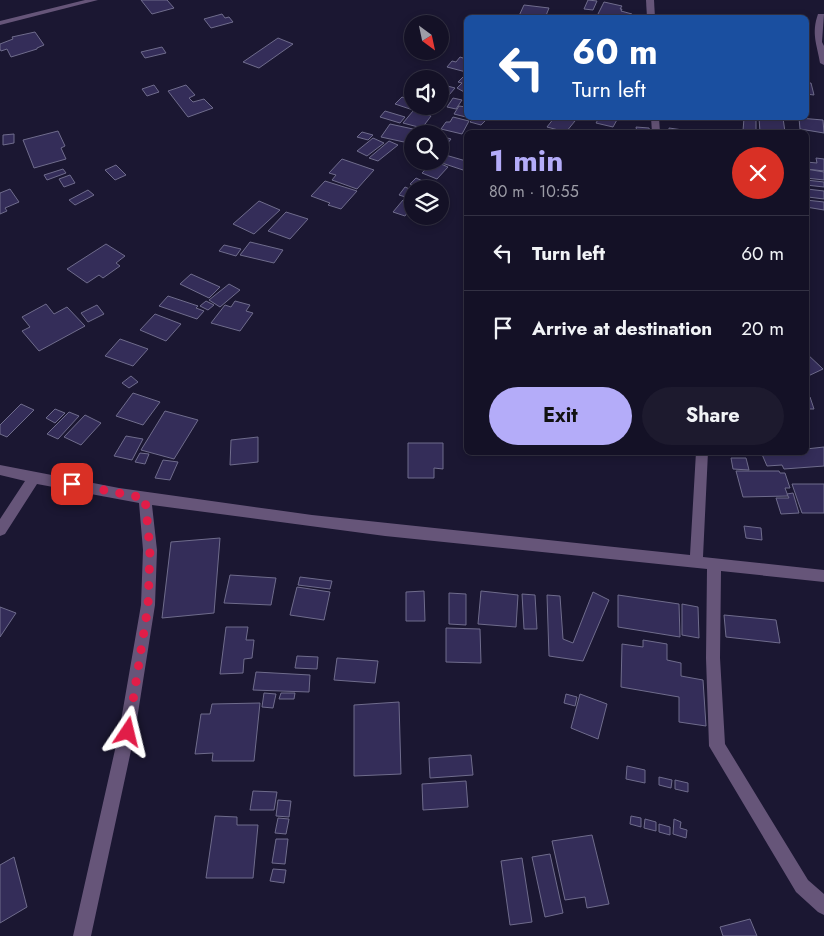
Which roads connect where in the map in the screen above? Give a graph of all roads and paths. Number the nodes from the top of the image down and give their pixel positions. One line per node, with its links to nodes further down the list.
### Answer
1 (94, 0): 5 (street)
2 (650, 0): 3 (street)
3 (651, 15)
4 (824, 16): 6 (street)
5 (0, 22)
6 (824, 63)
7 (702, 455): 12 (street)
8 (0, 470): 9 (street)
9 (35, 478): 10 (street); 11 (street)
10 (145, 498): 12 (street); 16 (street)
11 (0, 530)
12 (696, 561): 13 (street)
13 (714, 563): 14 (street); 15 (street)
14 (824, 576)
15 (824, 906)
16 (82, 936)

